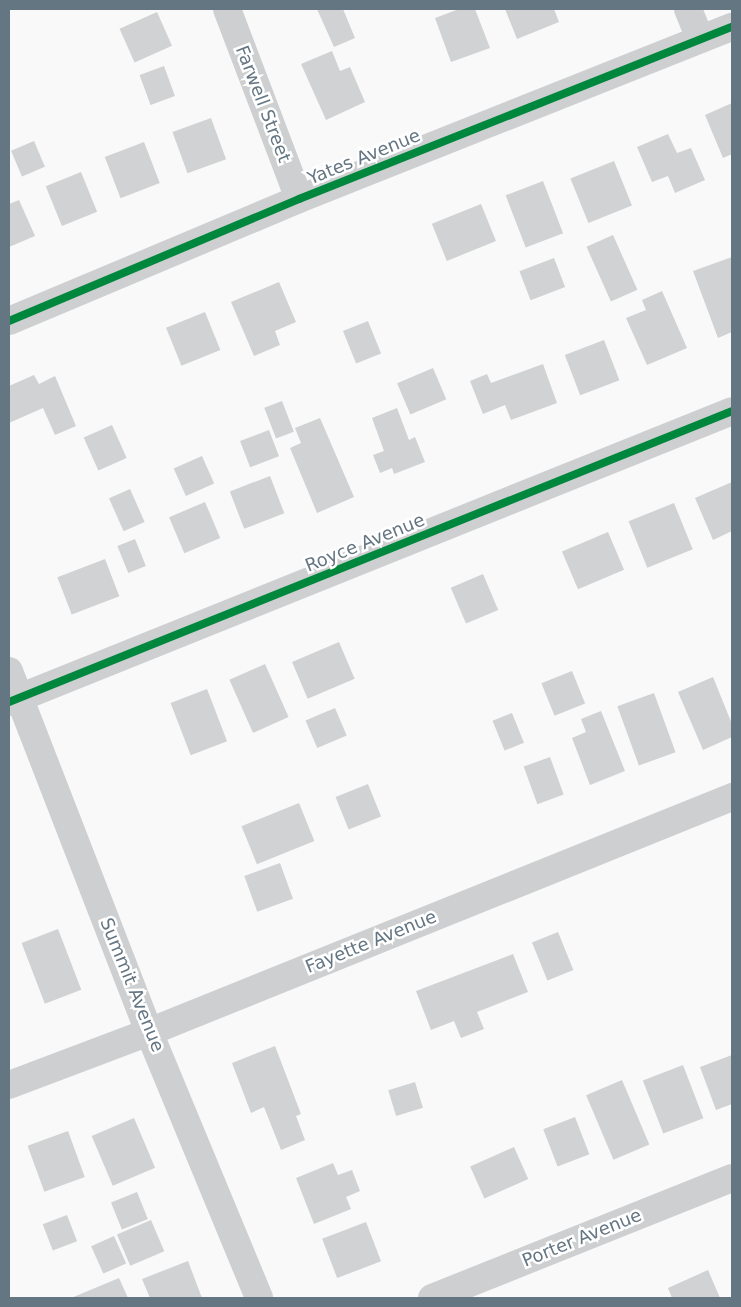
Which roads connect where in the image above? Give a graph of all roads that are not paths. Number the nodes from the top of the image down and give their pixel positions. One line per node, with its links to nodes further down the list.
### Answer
1 (227, 9): 5 (street, Farwell Street)
2 (688, 9): 4 (street)
3 (732, 26): 4 (street, Yates Avenue)
4 (700, 39): 5 (street, Yates Avenue)
5 (299, 199): 6 (street, Yates Avenue)
6 (9, 321)
7 (732, 412): 9 (street, Royce Avenue)
8 (9, 671): 9 (street, Summit Avenue)
9 (14, 699): 11 (street, Summit Avenue)
10 (732, 797): 11 (street, Fayette Avenue)
11 (150, 1032): 12 (street, Fayette Avenue); 14 (street, Summit Avenue)
12 (9, 1085)
13 (732, 1178): 15 (street, Porter Avenue)
14 (259, 1298)
15 (432, 1298)

